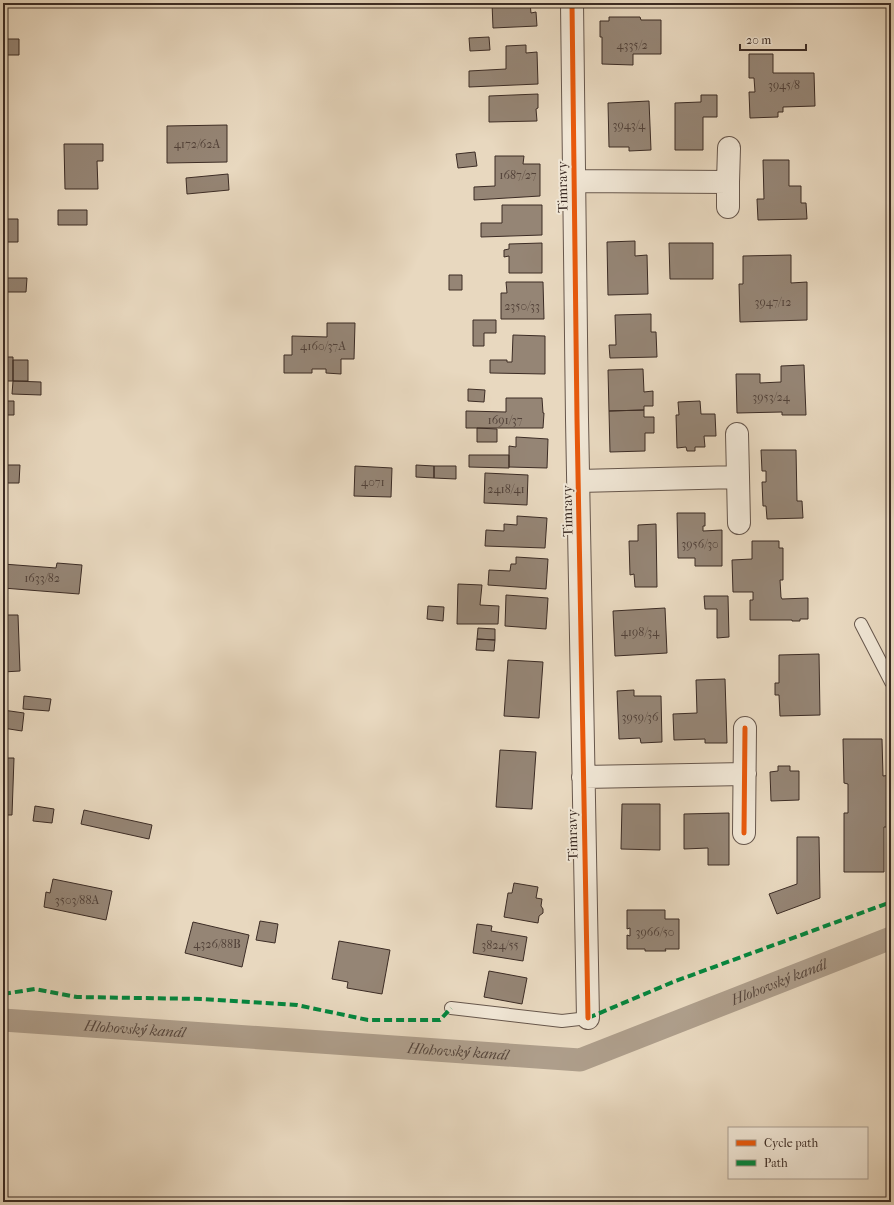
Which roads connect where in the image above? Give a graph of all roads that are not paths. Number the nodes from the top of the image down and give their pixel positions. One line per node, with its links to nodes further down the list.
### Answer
1 (572, 3): 3 (street, Timravy)
2 (728, 148): 4 (street)
3 (574, 181): 4 (street, Timravy); 8 (street, Timravy)
4 (728, 182): 5 (street)
5 (728, 207)
6 (737, 434): 7 (street)
7 (738, 476): 8 (street, Timravy); 9 (street)
8 (579, 482): 14 (street, Timravy)
9 (739, 523)
10 (861, 624): 11 (lane)
11 (891, 682)
12 (745, 728): 13 (street)
13 (745, 774): 14 (street); 15 (street)
14 (583, 777): 17 (street, Timravy)
15 (744, 833)
16 (451, 1008): 17 (lane)
17 (588, 1018)

